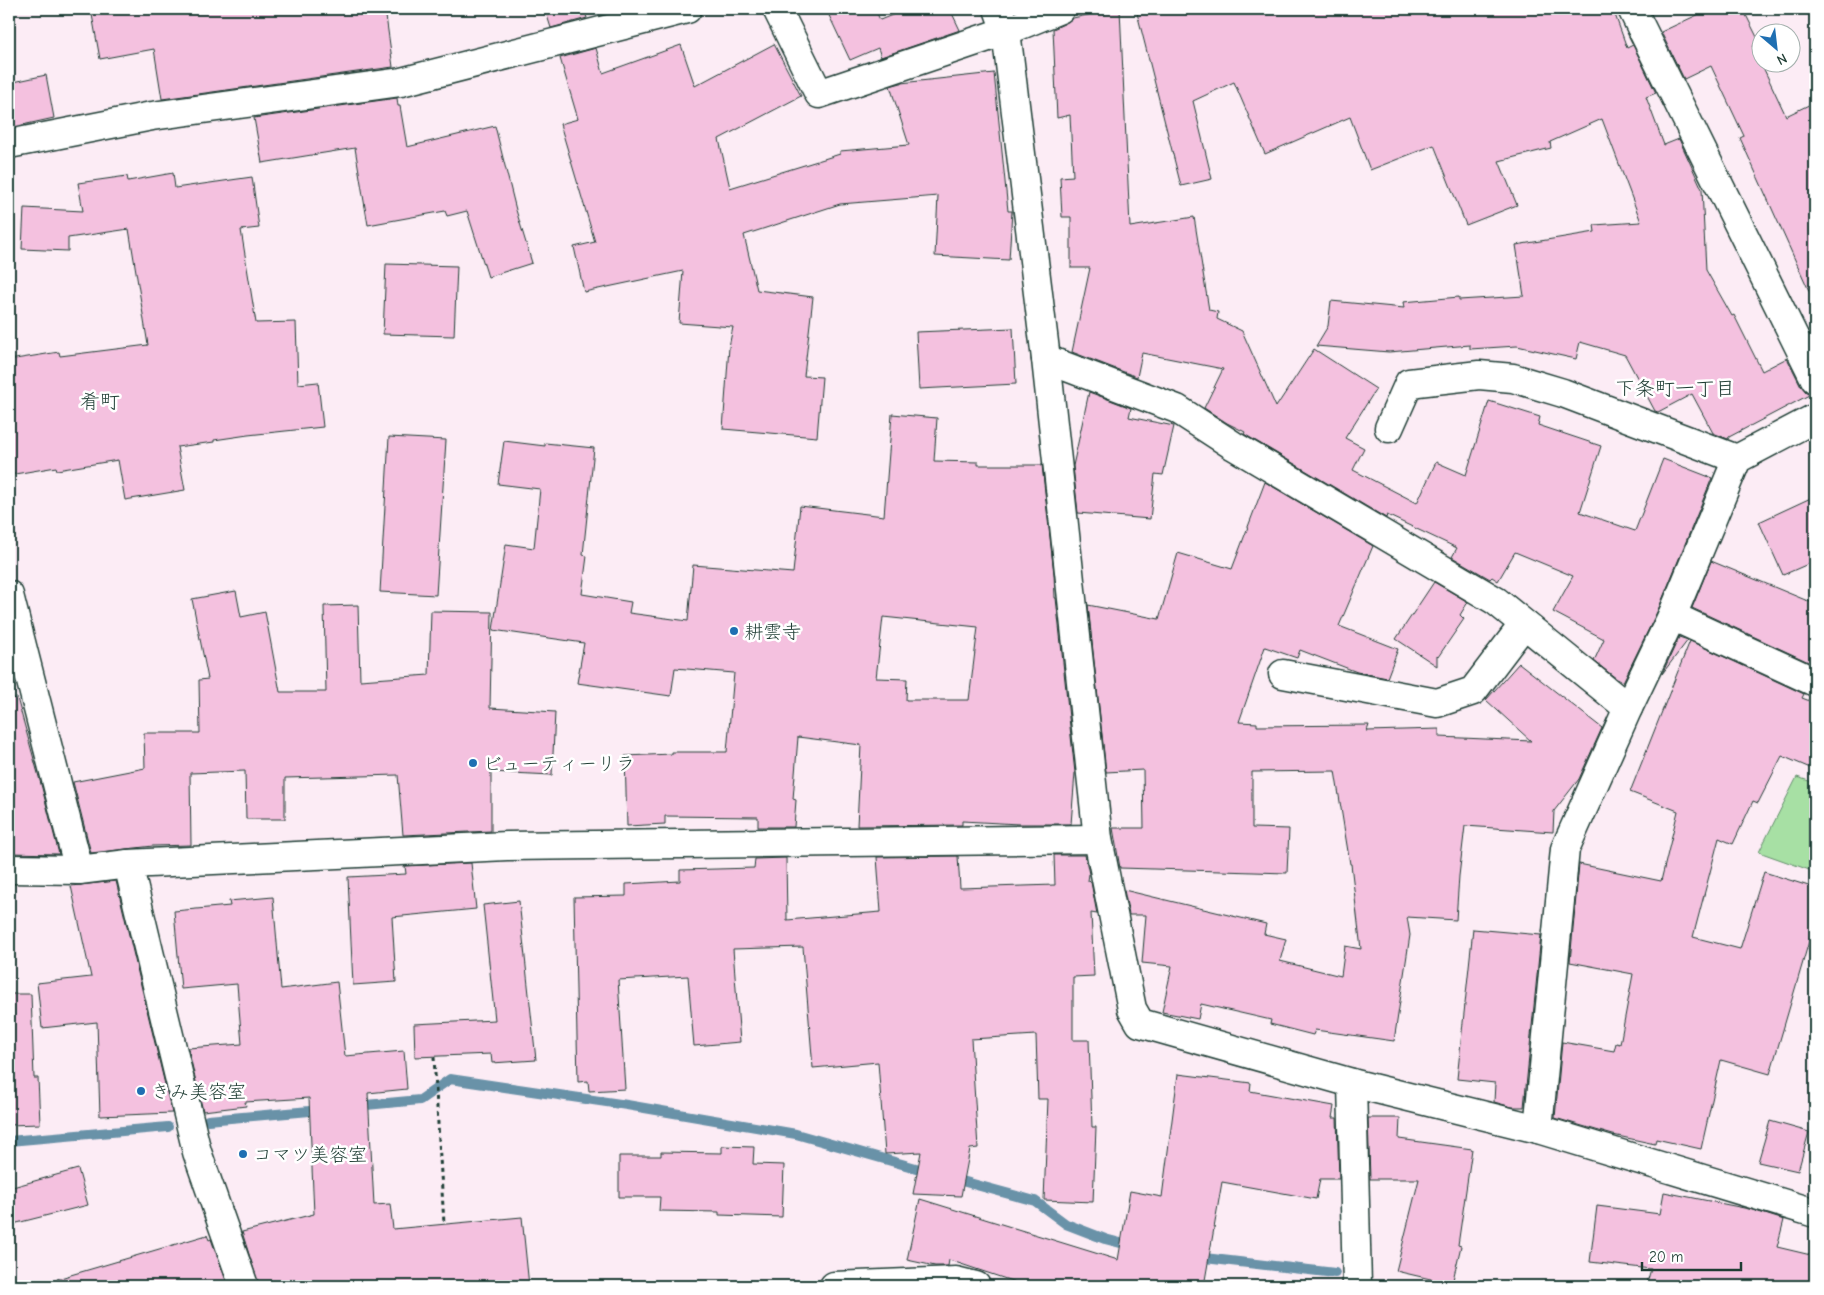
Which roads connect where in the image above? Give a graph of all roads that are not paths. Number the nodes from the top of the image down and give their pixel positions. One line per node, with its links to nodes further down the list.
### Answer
1 (687, 9): 6 (lane)
2 (777, 9): 5 (lane)
3 (1060, 9): 5 (lane)
4 (1632, 9): 8 (lane)
5 (1002, 20): 7 (lane)
6 (9, 144)
7 (1046, 359): 14 (lane); 18 (lane)
8 (1815, 379)
9 (1815, 418): 11 (lane)
10 (1389, 428): 11 (lane)
11 (1737, 459): 13 (lane)
12 (9, 595): 21 (lane)
13 (1672, 616): 16 (lane); 17 (lane)
14 (1524, 624): 15 (lane); 17 (lane)
15 (1284, 674)
16 (1815, 682)
17 (1628, 708): 23 (lane)
18 (1098, 839): 19 (lane); 22 (lane)
19 (128, 864): 21 (lane); 25 (lane)
20 (9, 869): 21 (lane)
21 (79, 870)
22 (1352, 1083): 23 (lane); 28 (lane)
23 (1538, 1130): 24 (lane)
24 (1815, 1213)
25 (244, 1286)
26 (834, 1286): 27 (lane)
27 (976, 1286)
28 (1357, 1286)

